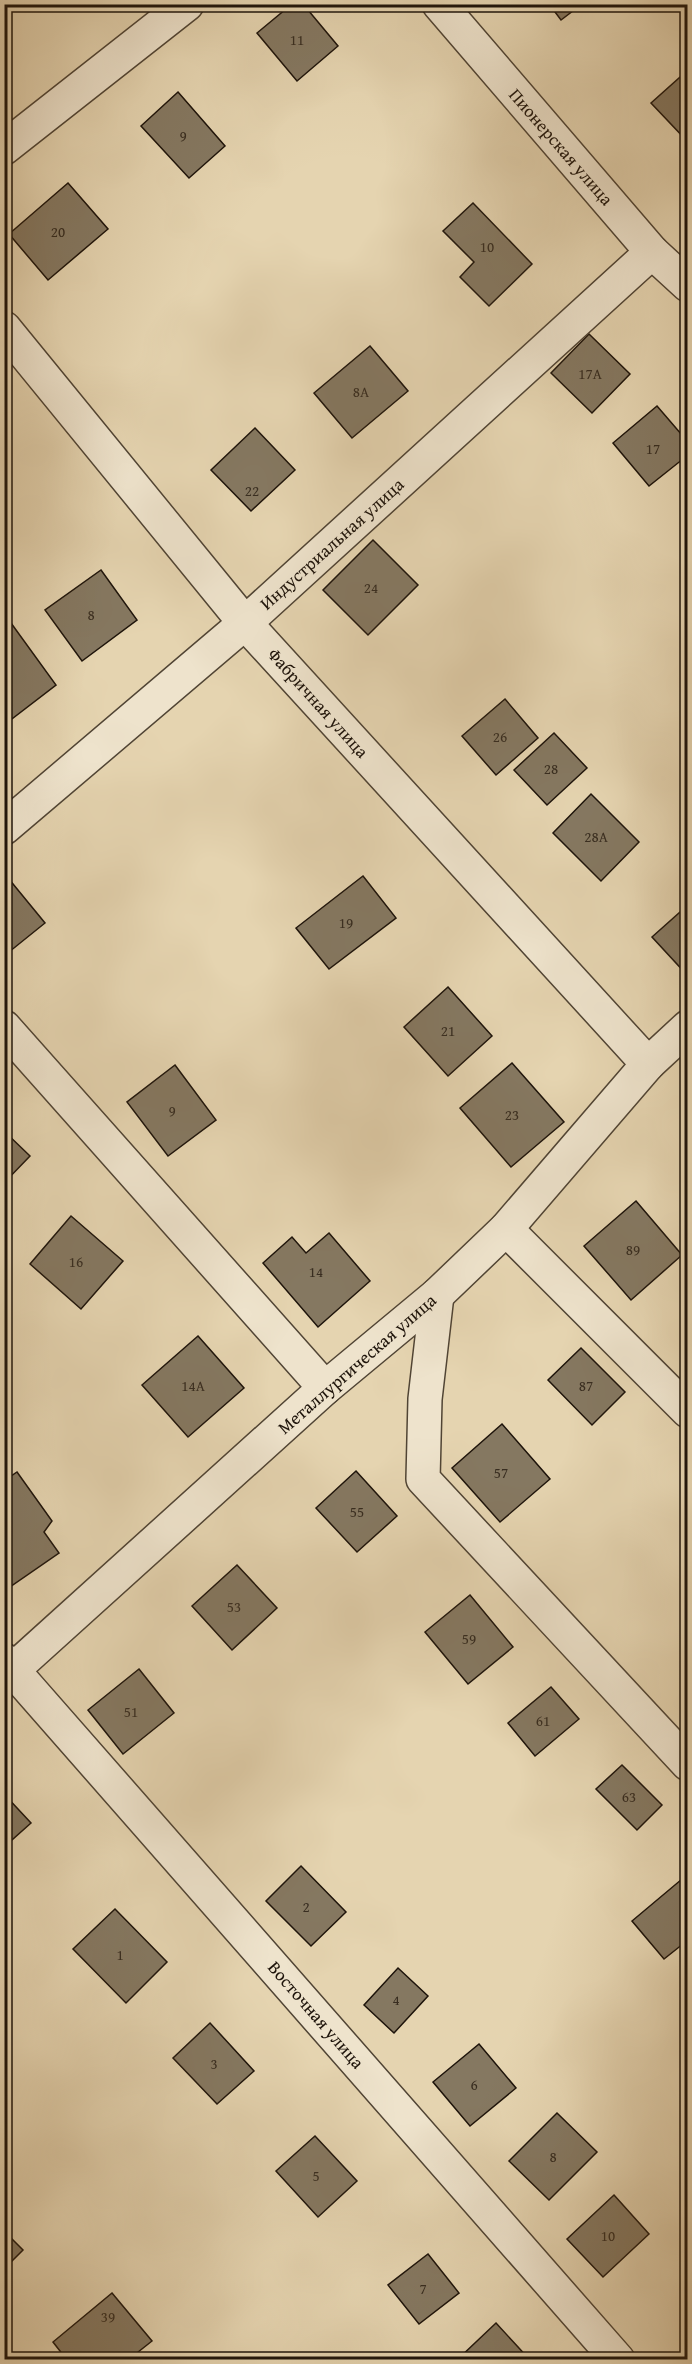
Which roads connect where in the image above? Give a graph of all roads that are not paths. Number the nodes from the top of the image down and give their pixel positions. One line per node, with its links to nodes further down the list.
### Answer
1 (187, 4): 3 (street)
2 (439, 4): 4 (street, Пионерская улица)
3 (4, 148)
4 (652, 252): 5 (street, Пионерская улица); 7 (street, Индустриальная улица)
5 (687, 285)
6 (4, 328): 7 (street, Фабричная улица)
7 (245, 623): 8 (street, Индустриальная улица); 11 (street, Фабричная улица)
8 (4, 828)
9 (4, 1027): 14 (street)
10 (687, 1028): 11 (street, Металлургическая улица)
11 (648, 1064): 12 (street, Металлургическая улица)
12 (506, 1229): 13 (street, Металлургическая улица); 15 (street)
13 (437, 1295): 14 (street, Металлургическая улица); 17 (street)
14 (325, 1388): 16 (street, Металлургическая улица)
15 (687, 1411)
16 (8, 1669): 18 (street, Восточная улица)
17 (687, 1764)
18 (618, 2360)

